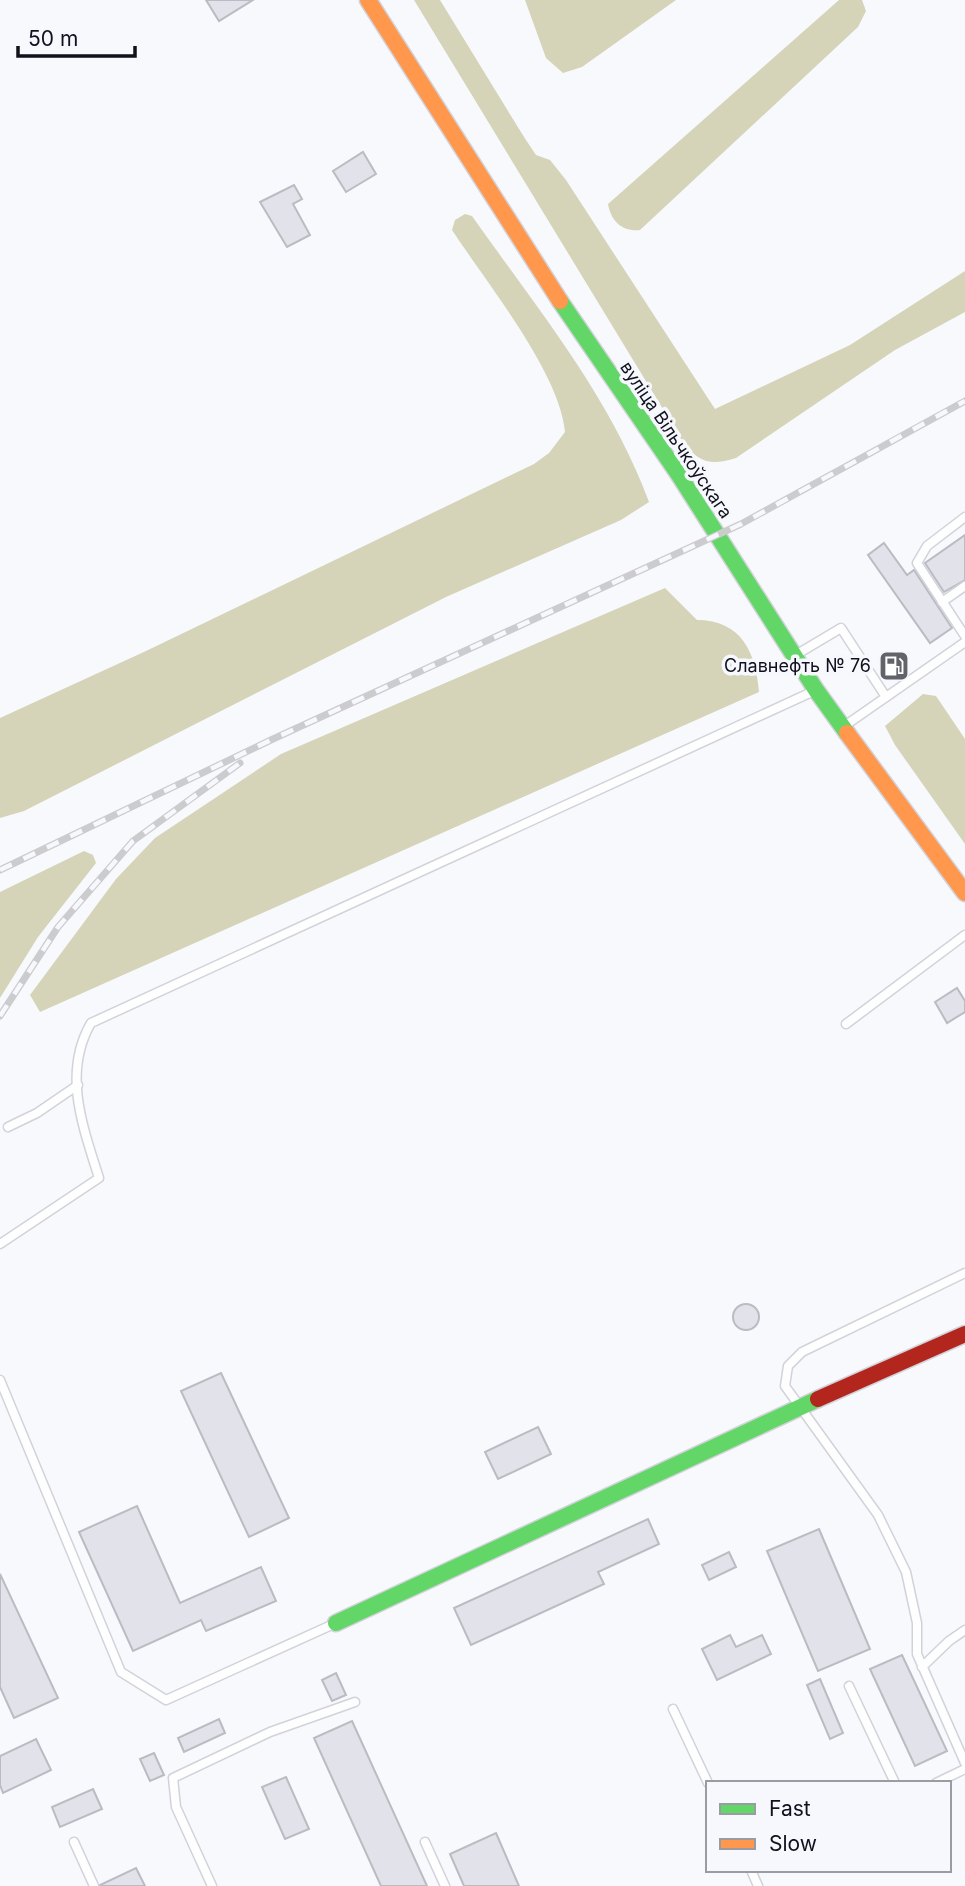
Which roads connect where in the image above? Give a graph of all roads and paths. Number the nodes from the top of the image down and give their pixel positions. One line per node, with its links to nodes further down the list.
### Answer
1 (368, 0): 7 (main road, вуліца Вільчкоўскага)
2 (965, 517): 4 (lane)
3 (965, 586): 4 (lane)
4 (942, 602): 5 (lane)
5 (965, 636)
6 (965, 642): 9 (lane)
7 (794, 656): 8 (main road, вуліца Вільчкоўскага); 9 (lane)
8 (816, 690): 10 (main road, вуліца Вільчкоўскага); 14 (lane)
9 (886, 696): 10 (lane)
10 (843, 727): 11 (main road, вуліца Вільчкоўскага)
11 (965, 893)
12 (965, 935): 13 (lane)
13 (846, 1024)
14 (78, 1085): 15 (lane); 16 (lane)
15 (8, 1128)
16 (0, 1244)
17 (965, 1273): 20 (lane)
18 (965, 1334): 20 (main road)
19 (0, 1380): 21 (lane)
20 (799, 1407): 21 (main road); 23 (lane)
21 (336, 1623)
22 (965, 1630): 23 (lane)
23 (922, 1667): 27 (lane)
24 (849, 1686): 30 (lane)
25 (355, 1702): 35 (lane)
26 (673, 1709): 29 (lane)
27 (965, 1763)
28 (965, 1769): 31 (lane)
29 (707, 1781)
30 (894, 1781)
31 (940, 1781)
32 (74, 1842): 34 (lane)
33 (425, 1842): 36 (lane)
34 (94, 1886)
35 (212, 1886)
36 (444, 1886)

